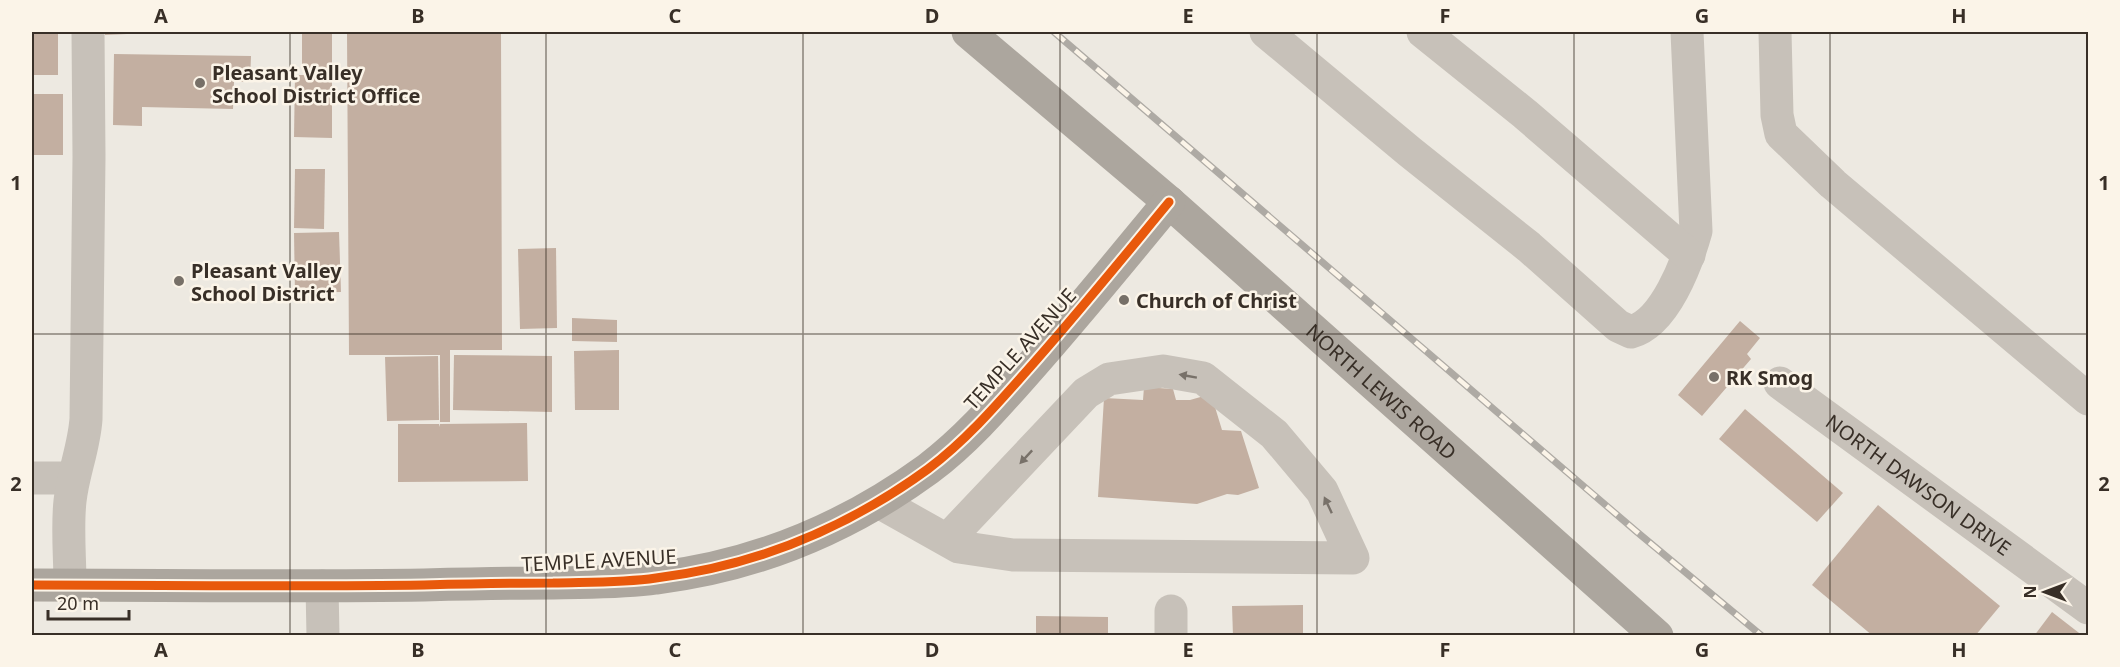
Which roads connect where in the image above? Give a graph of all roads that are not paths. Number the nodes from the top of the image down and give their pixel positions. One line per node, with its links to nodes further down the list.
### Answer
1 (88, 32): 12 (street)
2 (968, 32): 7 (main road, NORTH LEWIS ROAD)
3 (1266, 32): 8 (street)
4 (1423, 32): 8 (street)
5 (1687, 32): 8 (street)
6 (1775, 32): 10 (street)
7 (1169, 202): 13 (main road, TEMPLE AVENUE); 20 (main road, NORTH LEWIS ROAD)
8 (1689, 255)
9 (1780, 383): 18 (street, NORTH DAWSON DRIVE)
10 (2088, 399)
11 (32, 478): 12 (street)
12 (73, 478): 16 (street)
13 (879, 502): 14 (street); 17 (main road, TEMPLE AVENUE)
14 (947, 540): 14 (street, one-way to 14)
15 (32, 585): 16 (main road, TEMPLE AVENUE)
16 (70, 585): 17 (main road, TEMPLE AVENUE)
17 (322, 586): 19 (street)
18 (2088, 608)
19 (324, 636)
20 (1657, 636)

